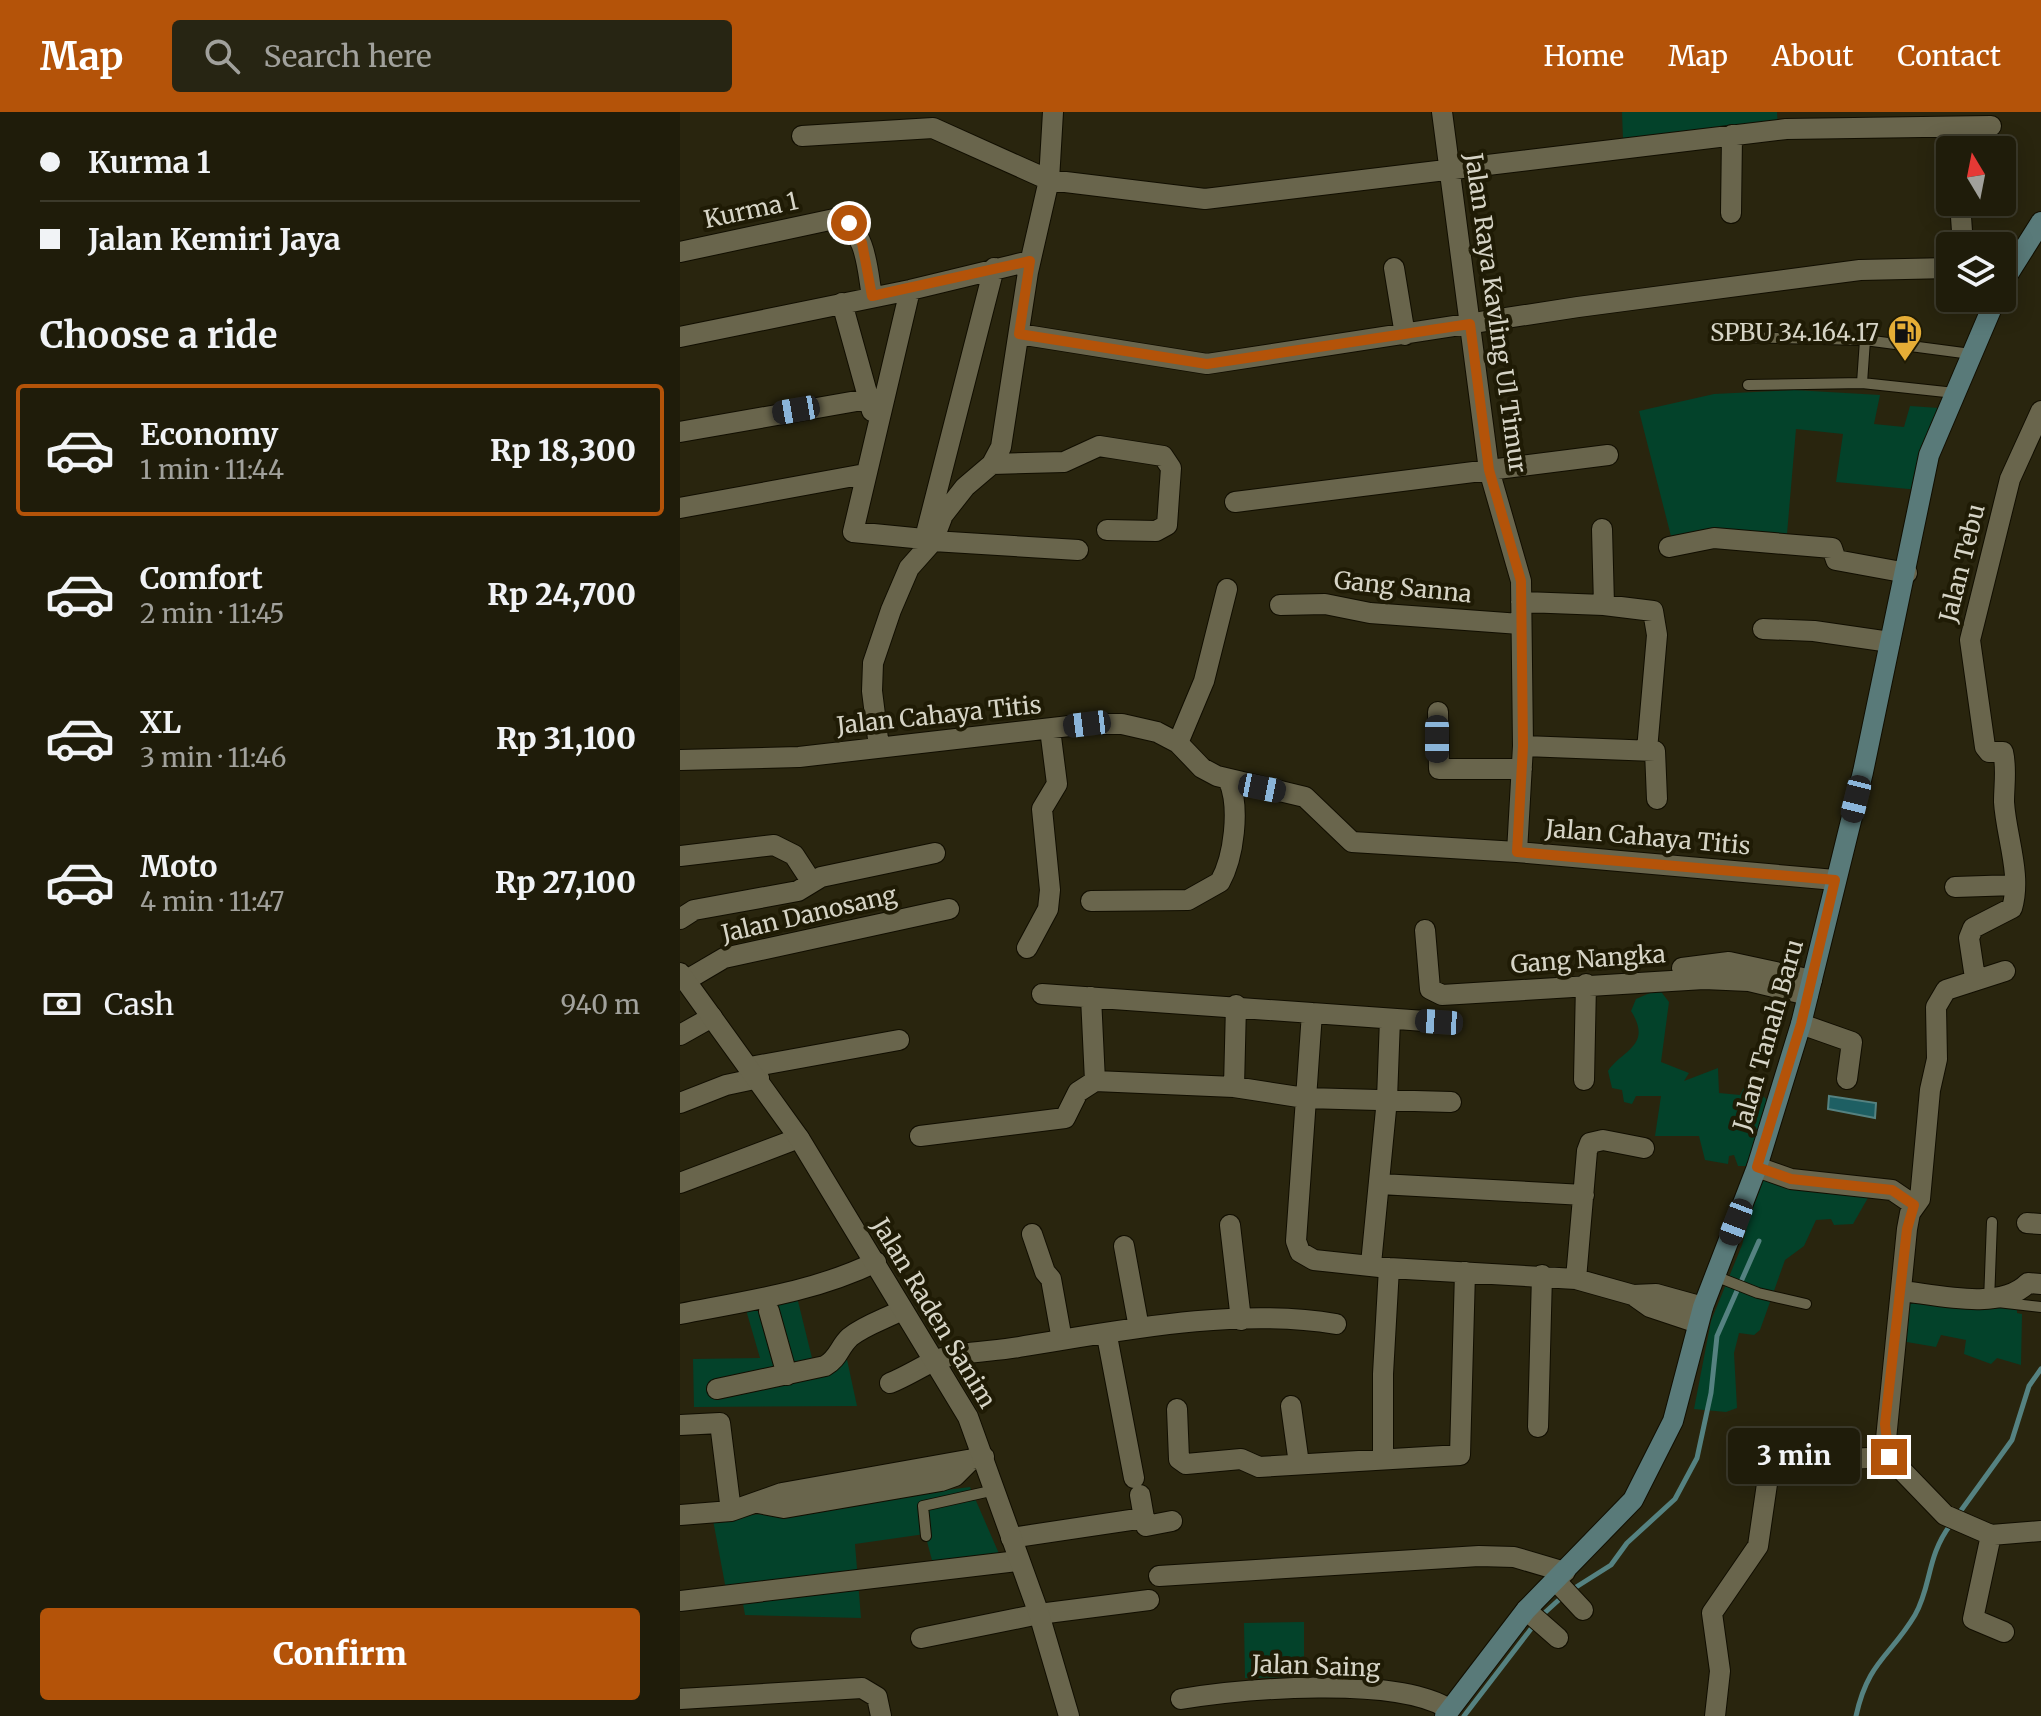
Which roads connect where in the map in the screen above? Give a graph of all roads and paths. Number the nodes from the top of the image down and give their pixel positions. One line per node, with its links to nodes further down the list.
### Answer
1 (1053, 112): 10 (street)
2 (1442, 112): 9 (street, Jalan Raya Kavling Ul Timur)
3 (1786, 120): 5 (street); 6 (street)
4 (1991, 126): 5 (street)
5 (1955, 127): 8 (street)
6 (1732, 135): 9 (street); 11 (street)
7 (802, 136): 10 (street)
8 (1955, 136)
9 (1451, 168): 10 (street); 23 (street, Jalan Raya Kavling Ul Timur)
10 (1049, 180): 15 (street)
11 (1731, 213)
12 (2041, 222): 14 (main road)
13 (680, 252): 20 (street, Kurma 1)
14 (2016, 257)
15 (1030, 261): 16 (street); 24 (street)
16 (994, 268): 19 (street); 45 (street)
17 (1394, 268): 25 (street)
18 (1936, 268): 23 (street)
19 (910, 290): 20 (street); 35 (street)
20 (872, 296): 21 (street)
21 (842, 303): 26 (street); 33 (street)
22 (1990, 312): 29 (main road, Jalan Tanah Baru)
23 (1470, 324): 25 (street); 39 (street, Jalan Raya Kavling Ul Timur)
24 (1019, 334): 25 (street); 38 (street)
25 (1405, 335)
26 (680, 337)
27 (1741, 337): 28 (lane)
28 (1865, 340): 29 (lane); 30 (lane)
29 (1971, 354): 32 (main road, Jalan Tanah Baru)
30 (1862, 383): 31 (lane); 32 (lane)
31 (1748, 385)
32 (1955, 393): 48 (main road, Jalan Tanah Baru)
33 (868, 399): 35 (street); 36 (street)
34 (2041, 411): 71 (street, Jalan Tebu)
35 (878, 430): 40 (street)
36 (680, 432)
37 (1608, 455): 39 (street)
38 (992, 464): 44 (street); 45 (street)
39 (1489, 470): 41 (street); 50 (street, Jalan Raya Kavling Ul Timur)
40 (865, 474): 42 (street); 45 (street)
41 (1235, 502)
42 (680, 508)
43 (1602, 529): 52 (street)
44 (1107, 530)
45 (926, 545): 47 (street); 60 (street)
46 (1669, 547): 48 (street)
47 (1078, 550)
48 (1907, 573): 55 (main road, Jalan Tanah Baru)
49 (1227, 589): 58 (street)
50 (1521, 602): 52 (street); 53 (street, Jalan Raya Kavling Ul Timur)
51 (1280, 605): 53 (street, Gang Sanna)
52 (1604, 605): 61 (street)
53 (1520, 624): 59 (street, Jalan Raya Kavling Ul Timur)
54 (1763, 629): 55 (street)
55 (1890, 642): 69 (main road, Jalan Tanah Baru)
56 (1438, 712): 63 (street)
57 (1050, 729): 58 (street, Jalan Cahaya Titis); 60 (street, Jalan Cahaya Titis); 77 (street)
58 (1178, 743): 64 (street, Jalan Cahaya Titis)
59 (1523, 746): 61 (street); 63 (street, Jalan Raya Kavling Ul Timur)
60 (879, 747): 62 (street, Jalan Cahaya Titis)
61 (1647, 750): 65 (street)
62 (680, 760)
63 (1522, 769): 66 (street, Jalan Raya Kavling Ul Timur)
64 (1229, 781): 66 (street, Jalan Cahaya Titis); 73 (street)
65 (1657, 799)
66 (1517, 852): 69 (street, Jalan Cahaya Titis)
67 (935, 853): 70 (street)
68 (680, 856): 70 (street)
69 (1835, 880): 82 (main road, Jalan Tanah Baru)
70 (811, 881): 75 (street)
71 (2015, 885): 72 (street); 81 (street, Jalan Tebu)
72 (1955, 887)
73 (1091, 901)
74 (949, 909): 79 (street, Jalan Danosang)
75 (685, 914)
76 (1425, 930): 80 (street, Gang Nangka)
77 (1027, 948)
78 (2005, 971): 81 (street)
79 (683, 977): 87 (street, Jalan Raden Sanim)
80 (1582, 977): 82 (street); 95 (street)
81 (1975, 978): 109 (street)
82 (1810, 987): 90 (main road, Jalan Tanah Baru)
83 (1042, 994): 84 (street)
84 (1091, 997): 85 (street); 96 (street)
85 (1236, 1005): 86 (street); 97 (street)
86 (1312, 1013): 88 (street); 98 (street)
87 (712, 1017): 91 (street); 93 (street, Jalan Raden Sanim)
88 (1390, 1019): 89 (street); 99 (street)
89 (1439, 1022)
90 (1806, 1026): 94 (street); 105 (main road, Jalan Tanah Baru)
91 (680, 1035)
92 (899, 1040): 93 (street)
93 (754, 1072): 101 (street); 103 (street, Jalan Raden Sanim)
94 (1847, 1079)
95 (1584, 1080)
96 (1095, 1081): 97 (street); 102 (street)
97 (1234, 1087): 98 (street)
98 (1305, 1098): 99 (street); 115 (street)
99 (1387, 1099): 100 (street); 107 (street)
100 (1451, 1102)
101 (680, 1103)
102 (920, 1136)
103 (799, 1138): 106 (street); 114 (street, Jalan Raden Sanim)
104 (1644, 1148): 108 (street)
105 (1760, 1168): 109 (street); 118 (main road, Jalan Tanah Baru)
106 (680, 1183)
107 (1380, 1184): 108 (street); 115 (street)
108 (1584, 1195): 119 (street)
109 (1914, 1205): 121 (street)
110 (1992, 1222): 122 (lane)
111 (1230, 1225): 129 (street)
112 (1032, 1234): 133 (street)
113 (1124, 1246): 131 (street)
114 (876, 1262): 125 (street, Jalan Raden Sanim); 127 (street)
115 (1380, 1266): 116 (street); 144 (street)
116 (1465, 1272): 117 (street); 144 (street)
117 (1542, 1275): 119 (street); 141 (street)
118 (1721, 1278): 123 (lane); 128 (main road, Jalan Tanah Baru)
119 (1576, 1279): 128 (street)
120 (2041, 1284): 122 (street)
121 (1902, 1291): 122 (street); 142 (street)
122 (1989, 1301): 124 (lane)
123 (1806, 1304)
124 (2041, 1307)
125 (902, 1310): 134 (street, Jalan Raden Sanim); 135 (street)
126 (769, 1311): 135 (street)
127 (680, 1314)
128 (1700, 1315): 157 (main road, Jalan Tanah Baru)
129 (1241, 1320): 130 (street); 131 (street)
130 (1336, 1324)
131 (1139, 1328): 132 (street)
132 (1107, 1336): 133 (street); 149 (street)
133 (1062, 1340): 134 (street)
134 (935, 1361): 136 (street); 143 (street, Jalan Raden Sanim)
135 (787, 1375): 137 (street)
136 (890, 1383)
137 (717, 1389)
138 (1291, 1406): 145 (street)
139 (1177, 1409): 145 (street)
140 (680, 1425): 147 (street)
141 (1538, 1427)
142 (1889, 1457): 152 (street); 172 (street)
143 (978, 1458): 146 (street, Jalan Raden Sanim); 147 (street)
144 (1383, 1458): 145 (street)
145 (1299, 1464)
146 (995, 1490): 153 (lane); 154 (street, Jalan Raden Sanim)
147 (731, 1511): 148 (street)
148 (680, 1515)
149 (1144, 1518): 150 (street); 154 (street)
150 (1172, 1521)
151 (2041, 1531): 152 (street)
152 (1991, 1535): 163 (street)
153 (926, 1536)
154 (1011, 1538): 155 (street, Jalan Raden Sanim)
155 (1018, 1561): 159 (street); 161 (street, Jalan Raden Sanim)
156 (1159, 1576): 157 (street)
157 (1561, 1580): 160 (street); 162 (main road, Jalan Tanah Baru)
158 (1149, 1600): 161 (street)
159 (680, 1601)
160 (1582, 1609)
161 (1039, 1614): 165 (street); 171 (street, Jalan Raden Sanim)
162 (1531, 1614): 164 (street); 169 (main road, Jalan Tanah Baru)
163 (2004, 1632)
164 (1557, 1637)
165 (921, 1638)
166 (680, 1699): 168 (street)
167 (1181, 1699): 169 (street, Jalan Saing)
168 (745, 1706): 170 (street)
169 (1447, 1713)
170 (881, 1716)
171 (1069, 1716)
172 (1715, 1716)

